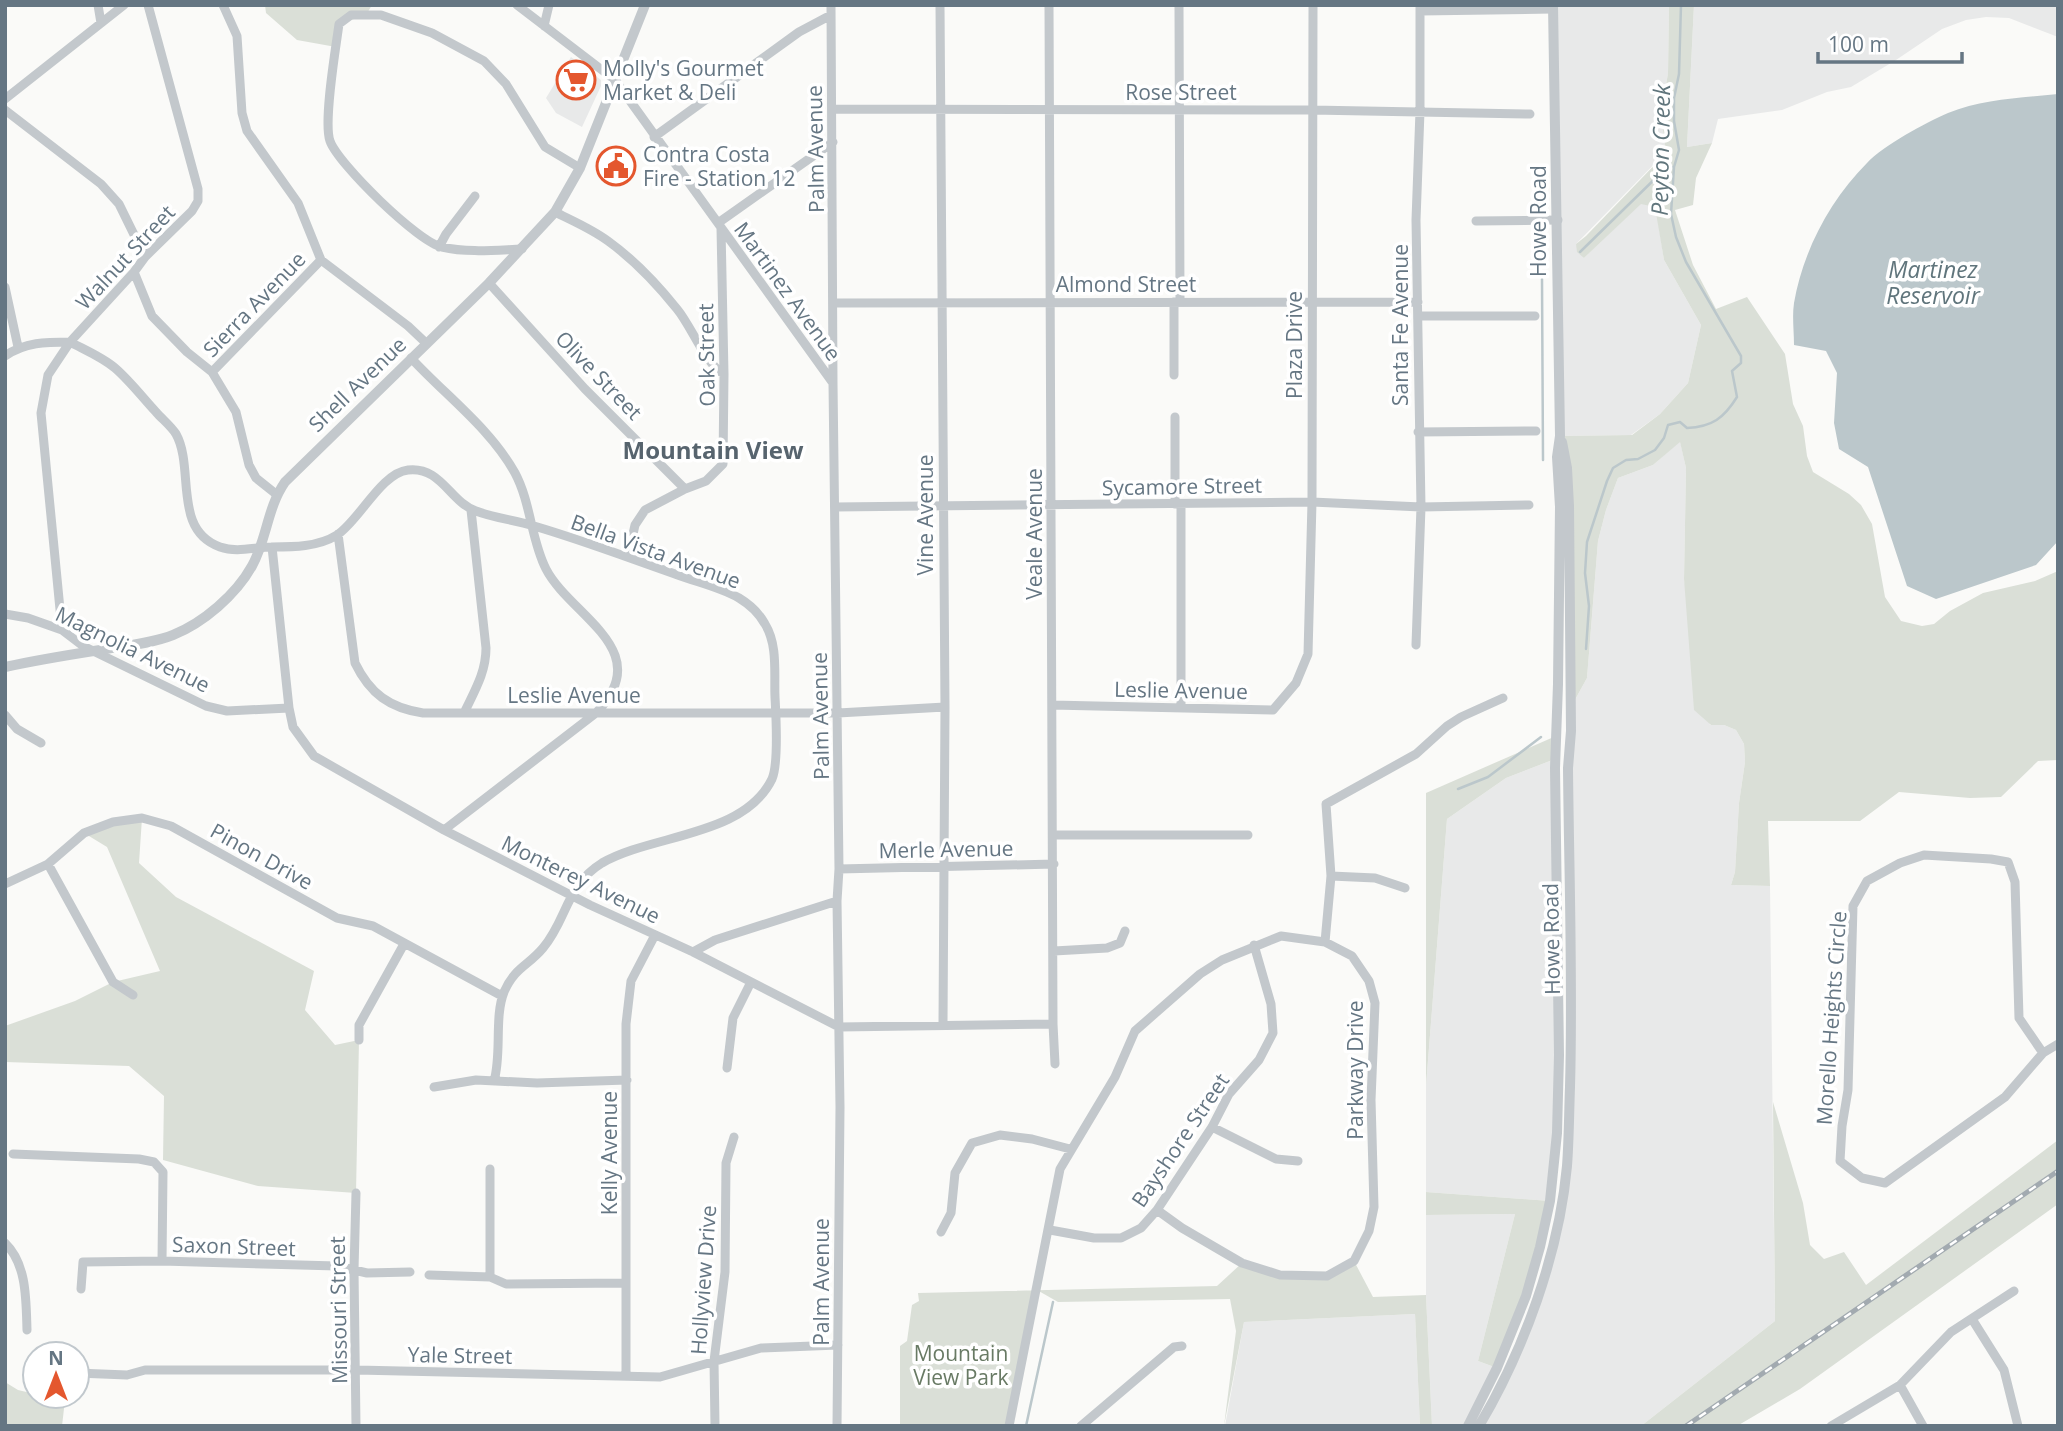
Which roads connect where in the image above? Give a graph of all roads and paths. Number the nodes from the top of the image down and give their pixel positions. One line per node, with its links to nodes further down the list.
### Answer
1 (98, 5): 15 (street)
2 (148, 5): 37 (street, Walnut Street)
3 (223, 5): 38 (street)
4 (517, 5): 16 (street, Martinez Avenue)
5 (549, 5): 16 (street)
6 (645, 5): 17 (street, Shell Avenue)
7 (940, 5): 21 (street, Vine Avenue)
8 (1049, 5): 19 (street, Veale Avenue)
9 (1179, 5): 22 (street)
10 (1313, 5): 24 (street, Plaza Drive)
11 (118, 7): 15 (street)
12 (1553, 7): 13 (street); 32 (street, Howe Road)
13 (1420, 8): 25 (street, Santa Fe Avenue)
14 (831, 10): 20 (street, Palm Avenue); 27 (street)
15 (101, 23): 18 (street)
16 (544, 26): 17 (street, Martinez Avenue)
17 (615, 80): 27 (street, Martinez Avenue); 29 (street, Shell Avenue)
18 (5, 99)
19 (1050, 108): 21 (street, Rose Street); 22 (street, Rose Street); 43 (street, Veale Avenue)
20 (832, 109): 21 (street, Rose Street); 28 (street, Palm Avenue)
21 (940, 109): 42 (street, Vine Avenue)
22 (1179, 109): 24 (street, Rose Street); 44 (street)
23 (5, 110): 37 (street)
24 (1312, 110): 25 (street, Rose Street); 45 (street, Plaza Drive)
25 (1420, 111): 26 (street, Rose Street); 46 (street, Santa Fe Avenue)
26 (1530, 114)
27 (654, 137): 34 (street, Martinez Avenue)
28 (833, 142): 34 (street); 47 (street, Palm Avenue)
29 (580, 168): 31 (street, Shell Avenue); 35 (street)
30 (475, 196): 35 (street)
31 (555, 212): 36 (street, Shell Avenue); 56 (street)
32 (1558, 220): 33 (street); 62 (street, Howe Road)
33 (1476, 221)
34 (719, 226): 56 (street, Oak Street); 58 (street, Martinez Avenue)
35 (439, 247): 36 (street)
36 (522, 249): 40 (street, Shell Avenue)
37 (145, 257): 39 (street, Walnut Street)
38 (321, 260): 51 (street); 55 (street, Sierra Avenue)
39 (134, 272): 50 (street, Walnut Street); 55 (street)
40 (489, 283): 51 (street, Shell Avenue); 63 (street, Olive Street)
41 (5, 287): 52 (street)
42 (941, 302): 43 (street, Almond Street); 47 (street, Almond Street); 71 (street, Vine Avenue)
43 (1052, 302): 44 (street, Almond Street); 67 (street, Veale Avenue)
44 (1177, 302): 45 (street, Almond Street); 57 (street)
45 (1312, 302): 46 (street, Almond Street); 65 (street, Plaza Drive)
46 (1419, 302): 48 (street, Santa Fe Avenue)
47 (834, 303): 58 (street, Palm Avenue)
48 (1419, 316): 49 (street); 61 (street, Santa Fe Avenue)
49 (1535, 316)
50 (70, 342): 52 (street); 75 (street, Bella Vista Avenue); 78 (street, Walnut Street)
51 (426, 343): 54 (street, Shell Avenue)
52 (18, 347): 53 (street)
53 (5, 356)
54 (411, 358): 64 (street, Shell Avenue); 73 (street)
55 (212, 372): 64 (street)
56 (724, 374): 63 (street, Oak Street)
57 (1174, 375)
58 (833, 383): 70 (street, Palm Avenue)
59 (1175, 417): 66 (street)
60 (1536, 431): 61 (street)
61 (1418, 432): 69 (street, Santa Fe Avenue)
62 (1560, 436): 160 (street, Howe Road); 161 (street, Howe Road)
63 (685, 489): 76 (street, Oak Street)
64 (276, 494): 75 (street, Shell Avenue)
65 (1312, 502): 66 (street, Sycamore Street); 69 (street, Sycamore Street); 82 (street, Plaza Drive)
66 (1178, 504): 67 (street, Sycamore Street); 86 (street)
67 (1052, 505): 71 (street, Sycamore Street); 84 (street, Veale Avenue)
68 (1529, 505): 69 (street, Sycamore Street)
69 (1421, 506): 79 (street, Santa Fe Avenue)
70 (835, 507): 71 (street, Sycamore Street); 91 (street, Palm Avenue)
71 (943, 507): 85 (street, Vine Avenue)
72 (471, 510): 73 (street, Bella Vista Avenue); 74 (street, Bella Vista Avenue); 88 (street)
73 (534, 526): 76 (street, Bella Vista Avenue); 90 (street)
74 (338, 534): 75 (street, Bella Vista Avenue); 88 (street, Leslie Avenue)
75 (266, 548): 80 (street, Shell Avenue); 87 (street, Monterey Avenue)
76 (628, 558): 89 (street, Bella Vista Avenue)
77 (5, 614): 78 (street, Magnolia Avenue)
78 (62, 630): 80 (street, Magnolia Avenue)
79 (1416, 645)
80 (93, 651): 81 (street, Shell Avenue); 87 (street, Magnolia Avenue)
81 (5, 667)
82 (1296, 683): 86 (street, Leslie Avenue)
83 (1503, 698): 101 (street)
84 (1052, 705): 86 (street, Leslie Avenue); 95 (street, Veale Avenue)
85 (944, 707): 91 (street, Leslie Avenue); 99 (street, Vine Avenue)
86 (1181, 707)
87 (289, 708): 94 (street, Monterey Avenue)
88 (465, 711): 90 (street, Leslie Avenue)
89 (775, 712): 90 (street, Leslie Avenue); 91 (street, Leslie Avenue); 104 (street, Bella Vista Avenue)
90 (596, 713): 94 (street)
91 (838, 713): 100 (street, Palm Avenue)
92 (5, 715): 93 (street)
93 (41, 743)
94 (444, 830): 104 (street, Monterey Avenue)
95 (1053, 835): 96 (street); 98 (street, Veale Avenue)
96 (1248, 835)
97 (48, 864): 102 (street, Pinon Drive); 109 (street, Pinon Drive); 114 (street)
98 (1054, 864): 99 (street, Merle Avenue); 111 (street, Veale Avenue)
99 (944, 866): 100 (street, Merle Avenue); 116 (street, Vine Avenue)
100 (839, 869): 105 (street, Palm Avenue)
101 (1331, 876): 103 (street); 108 (street)
102 (5, 884)
103 (1405, 888)
104 (571, 894): 107 (street, Monterey Avenue); 115 (street, Bella Vista Avenue)
105 (837, 901): 112 (street); 118 (street, Palm Avenue)
106 (1125, 931): 111 (street)
107 (655, 935): 112 (street, Monterey Avenue); 124 (street, Kelly Avenue)
108 (1325, 942): 110 (street, Parkway Drive); 134 (street, Parkway Drive)
109 (404, 944): 115 (street, Pinon Drive); 119 (street)
110 (1254, 945): 127 (street, Bayshore Street); 129 (street, Parkway Drive)
111 (1054, 951): 117 (street, Veale Avenue)
112 (693, 952): 113 (street, Monterey Avenue)
113 (751, 982): 118 (street, Monterey Avenue); 123 (street)
114 (133, 995)
115 (502, 996): 125 (street)
116 (943, 1024): 117 (street, Monterey Avenue); 118 (street, Monterey Avenue)
117 (1053, 1024): 122 (street, Veale Avenue)
118 (839, 1027): 148 (street, Palm Avenue)
119 (359, 1040)
120 (2058, 1044): 121 (street)
121 (2043, 1053): 121 (street, Morello Heights Circle)
122 (1055, 1064)
123 (727, 1068)
124 (627, 1080): 125 (street); 143 (street, Kelly Avenue)
125 (495, 1081): 126 (street)
126 (434, 1087)
127 (1212, 1127): 131 (street); 134 (street, Bayshore Street)
128 (734, 1138): 150 (street, Hollyview Drive)
129 (1070, 1149): 135 (street, Parkway Drive); 136 (street)
130 (13, 1154): 138 (street)
131 (1298, 1161)
132 (490, 1169): 142 (street)
133 (356, 1193): 139 (street, Missouri Street)
134 (1157, 1210): 135 (street, Bayshore Street)
135 (1050, 1230): 158 (street, Parkway Drive)
136 (941, 1232)
137 (5, 1243): 147 (street)
138 (162, 1261): 139 (street, Saxon Street); 144 (street, Saxon Street)
139 (354, 1270): 140 (street, Saxon Street); 151 (street, Missouri Street)
140 (410, 1272)
141 (429, 1275): 142 (street)
142 (490, 1277): 143 (street)
143 (625, 1283): 153 (street, Kelly Avenue)
144 (82, 1289)
145 (2014, 1291): 146 (street)
146 (1972, 1319): 154 (street); 164 (street)
147 (27, 1329)
148 (838, 1345): 150 (street, Yale Street); 157 (street, Palm Avenue)
149 (1182, 1346): 159 (street)
150 (714, 1361): 153 (street, Yale Street); 156 (street, Hollyview Drive)
151 (357, 1370): 152 (street, Yale Street); 153 (street, Yale Street); 155 (street, Missouri Street)
152 (91, 1374)
153 (626, 1376)
154 (1900, 1385): 162 (street); 163 (street)
155 (356, 1426)
156 (715, 1426)
157 (836, 1426)
158 (1009, 1426)
159 (1081, 1426)
160 (1468, 1426)
161 (1479, 1426)
162 (1831, 1426)
163 (1923, 1426)
164 (2018, 1426)

